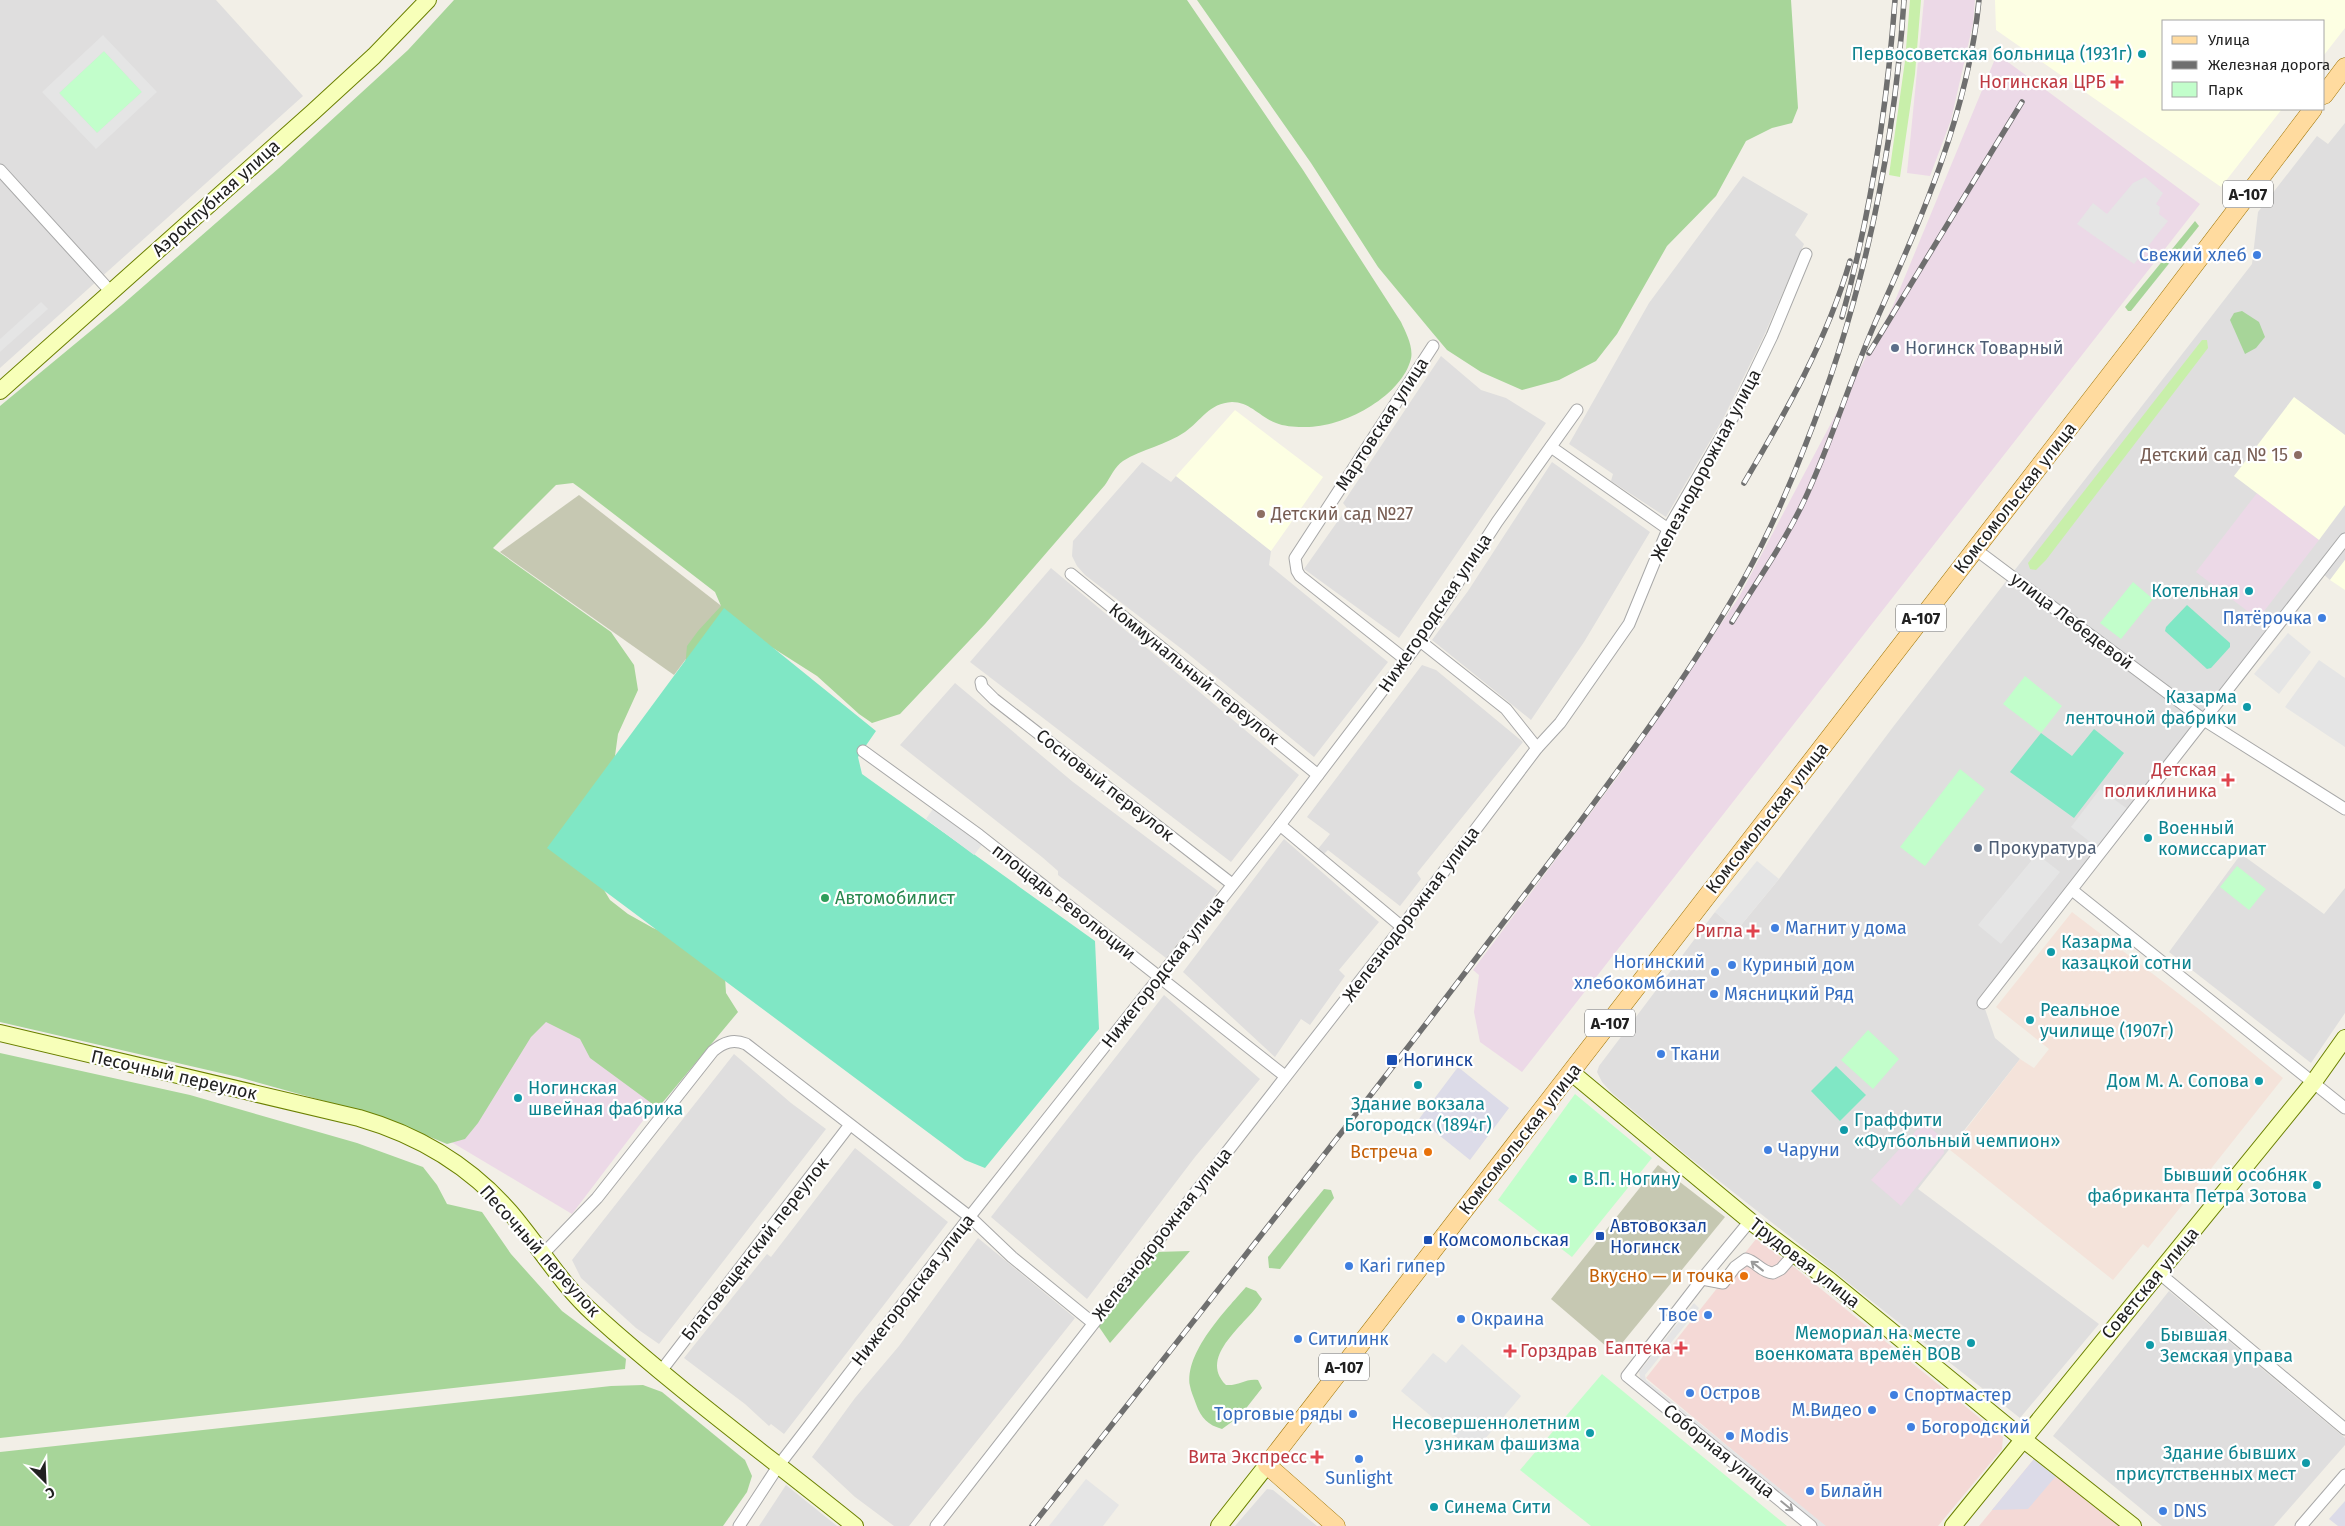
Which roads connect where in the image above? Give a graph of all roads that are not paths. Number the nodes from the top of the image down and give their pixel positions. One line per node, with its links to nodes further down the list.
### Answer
1 (428, 0): 7 (street, Аэроклубная улица)
2 (2345, 67): 3 (main road)
3 (2325, 94)
4 (2312, 110): 14 (main road, Комсомольская улица / А-107)
5 (0, 170): 7 (street)
6 (1806, 254): 12 (street, Железнодорожная улица)
7 (112, 292): 9 (street, Аэроклубная улица)
8 (1433, 346): 17 (street, Мартовская улица)
9 (0, 391)
10 (1577, 410): 11 (street, Нижегородская улица)
11 (1551, 447): 12 (street); 16 (street, Нижегородская улица)
12 (1668, 529): 20 (street, Железнодорожная улица)
13 (2345, 539): 19 (street)
14 (1975, 548): 19 (street, улица Лебедевой); 32 (main road, Комсомольская улица / А-107)
15 (1071, 574): 22 (street, Коммунальный переулок)
16 (1420, 641): 17 (street, Нижегородская улица); 20 (street)
17 (1406, 660): 22 (street, Нижегородская улица)
18 (980, 682): 25 (street, Сосновый переулок)
19 (2204, 720): 23 (street, улица Лебедевой); 26 (street)
20 (1537, 748): 27 (street, Железнодорожная улица)
21 (863, 751): 28 (street, площадь Революции)
22 (1318, 775): 24 (street, Нижегородская улица)
23 (2345, 809)
24 (1280, 825): 25 (street, Нижегородская улица); 27 (street)
25 (1232, 884): 28 (street, Нижегородская улица)
26 (2072, 890): 29 (street); 34 (street)
27 (1402, 927): 33 (street, Железнодорожная улица)
28 (1159, 976): 33 (street, площадь Революции); 37 (street, Нижегородская улица)
29 (1983, 1003)
30 (0, 1034): 40 (street, Песочный переулок)
31 (2345, 1038): 34 (street, Советская улица)
32 (1572, 1073): 38 (street, Трудовая улица); 48 (main road, Комсомольская улица / А-107)
33 (1285, 1076): 43 (street, Железнодорожная улица)
34 (2313, 1083): 35 (street); 41 (street, Советская улица)
35 (2345, 1108)
36 (849, 1126): 37 (street); 40 (street); 44 (street, Благовещенский переулок)
37 (970, 1217): 43 (street); 47 (street, Нижегородская улица)
38 (1750, 1221): 39 (street, Трудовая улица); 42 (street)
39 (1795, 1253): 42 (street, one-way to 42); 46 (street, Трудовая улица)
40 (542, 1255): 44 (street, Песочный переулок)
41 (2159, 1273): 45 (street); 46 (street, Советская улица)
42 (1702, 1279): 55 (street, Соборная улица, one-way to 55)
43 (1093, 1323): 52 (street, Железнодорожная улица)
44 (661, 1371): 47 (street, Песочный переулок)
45 (2345, 1430)
46 (2024, 1440): 56 (street, Советская улица); 57 (street, Трудовая улица)
47 (779, 1465): 50 (street, Нижегородская улица); 51 (street, Песочный переулок)
48 (1267, 1465): 53 (street, Комсомольская улица); 54 (main road)
49 (2345, 1475): 58 (street)
50 (739, 1526)
51 (855, 1526)
52 (936, 1526)
53 (1219, 1526)
54 (1336, 1526)
55 (1811, 1526)
56 (1953, 1526)
57 (2133, 1526)
58 (2301, 1526)

